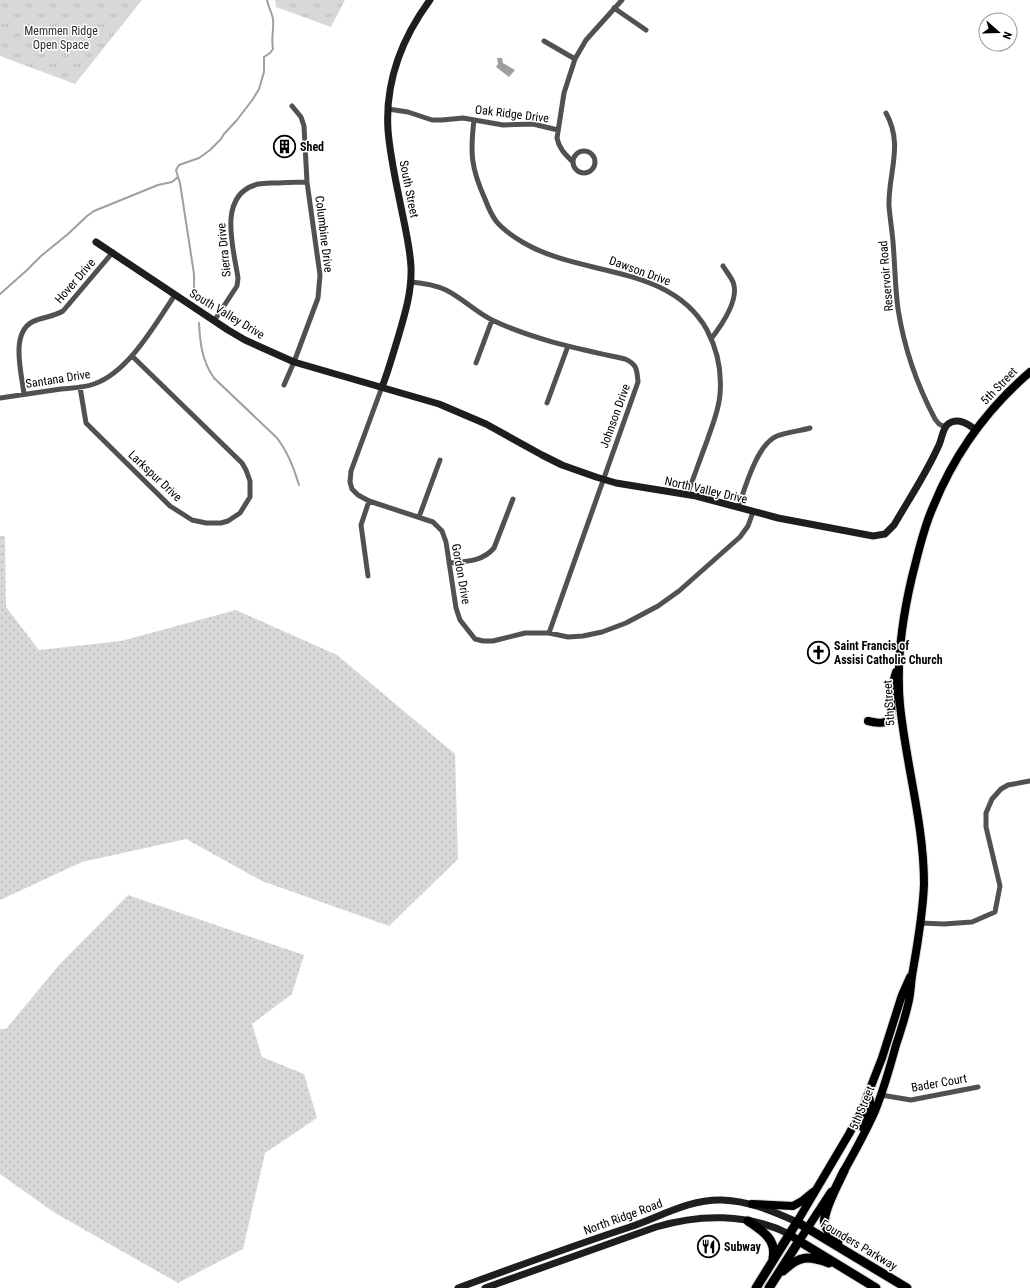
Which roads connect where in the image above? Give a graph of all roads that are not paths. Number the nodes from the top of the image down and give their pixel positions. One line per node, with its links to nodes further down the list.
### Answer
1 (430, 0): 8 (street, South Street)
2 (622, 0): 3 (street, Oak Ridge Drive)
3 (614, 8): 4 (street); 6 (street, Oak Ridge Drive)
4 (646, 30)
5 (544, 41): 6 (street)
6 (575, 59): 11 (street, Oak Ridge Drive)
7 (292, 106): 13 (street, Columbine Drive)
8 (388, 109): 10 (street, Oak Ridge Drive); 17 (street, South Street)
9 (886, 113): 33 (street, Reservoir Road)
10 (474, 120): 11 (street, Oak Ridge Drive); 21 (street, Dawson Drive)
11 (558, 130): 12 (street)
12 (573, 162): 12 (street)
13 (307, 182): 20 (street, Sierra Drive); 24 (street, Columbine Drive)
14 (96, 242): 15 (street, South Valley Drive)
15 (112, 252): 18 (street, South Valley Drive); 30 (street, Hover Drive)
16 (723, 266): 21 (street)
17 (411, 282): 19 (street, Johnson Drive); 29 (street, South Street)
18 (175, 295): 20 (street, South Valley Drive); 23 (street, Santana Drive)
19 (492, 320): 22 (street, Johnson Drive); 25 (street)
20 (214, 322): 24 (street, South Valley Drive)
21 (711, 339): 38 (street, Dawson Drive)
22 (568, 346): 32 (street); 37 (street, Johnson Drive)
23 (132, 356): 28 (street, Santana Drive); 28 (street, Larkspur Drive)
24 (294, 362): 27 (street, Columbine Drive); 29 (street, South Valley Drive)
25 (476, 363)
26 (1030, 372): 35 (main road, 5th Street)
27 (284, 385)
28 (80, 387): 30 (street, Santana Drive)
29 (382, 387): 37 (street, North Valley Drive); 40 (street, Gordon Drive)
30 (24, 394): 31 (street, Santana Drive)
31 (0, 398)
32 (547, 403)
33 (945, 427): 35 (street); 42 (street, North Valley Drive)
34 (810, 428): 41 (street)
35 (976, 430): 47 (main road, 5th Street)
36 (440, 460): 43 (street)
37 (603, 479): 38 (street, North Valley Drive); 46 (street, Johnson Drive)
38 (687, 495): 41 (street, North Valley Drive)
39 (513, 499): 44 (street)
40 (369, 501): 43 (street, Gordon Drive); 45 (street)
41 (738, 508): 42 (street, North Valley Drive)
42 (753, 512): 46 (street, Gordon Drive)
43 (419, 517): 44 (street, Gordon Drive)
44 (449, 563): 46 (street, Gordon Drive)
45 (368, 576)
46 (549, 633)
47 (899, 662): 48 (main road); 50 (main road, 5th Street)
48 (868, 721)
49 (1030, 781): 50 (street)
50 (920, 923): 51 (main road, 5th Street)
51 (912, 971): 52 (main road, 5th Street); 55 (main road, 5th Street)
52 (897, 1012): 54 (main road, 5th Street); 55 (main road)
53 (978, 1087): 55 (street, Bader Court)
54 (868, 1095): 57 (main road); 58 (main road, 5th Street)
55 (881, 1095): 56 (main road, 5th Street)
56 (844, 1171): 57 (main road, 5th Street); 65 (highway)
57 (836, 1184): 62 (main road, 5th Street)
58 (819, 1186): 59 (main road); 61 (main road, 5th Street)
59 (752, 1204): 61 (street, North Ridge Road); 69 (street, North Ridge Road)
60 (748, 1221): 63 (street, North Ridge Road); 66 (highway); 70 (street, North Ridge Road)
61 (797, 1222): 62 (highway, Founders Parkway); 63 (highway, 5th Street)
62 (807, 1228): 64 (main road, 5th Street); 65 (highway, Founders Parkway)
63 (789, 1234): 64 (main road); 66 (highway, 5th Street)
64 (799, 1241): 67 (highway); 68 (highway)
65 (848, 1252): 73 (highway, Founders Parkway)
66 (766, 1273): 71 (highway)
67 (852, 1273): 68 (highway); 72 (highway)
68 (771, 1284)
69 (458, 1288)
70 (485, 1288)
71 (756, 1288)
72 (876, 1288)
73 (907, 1288)

